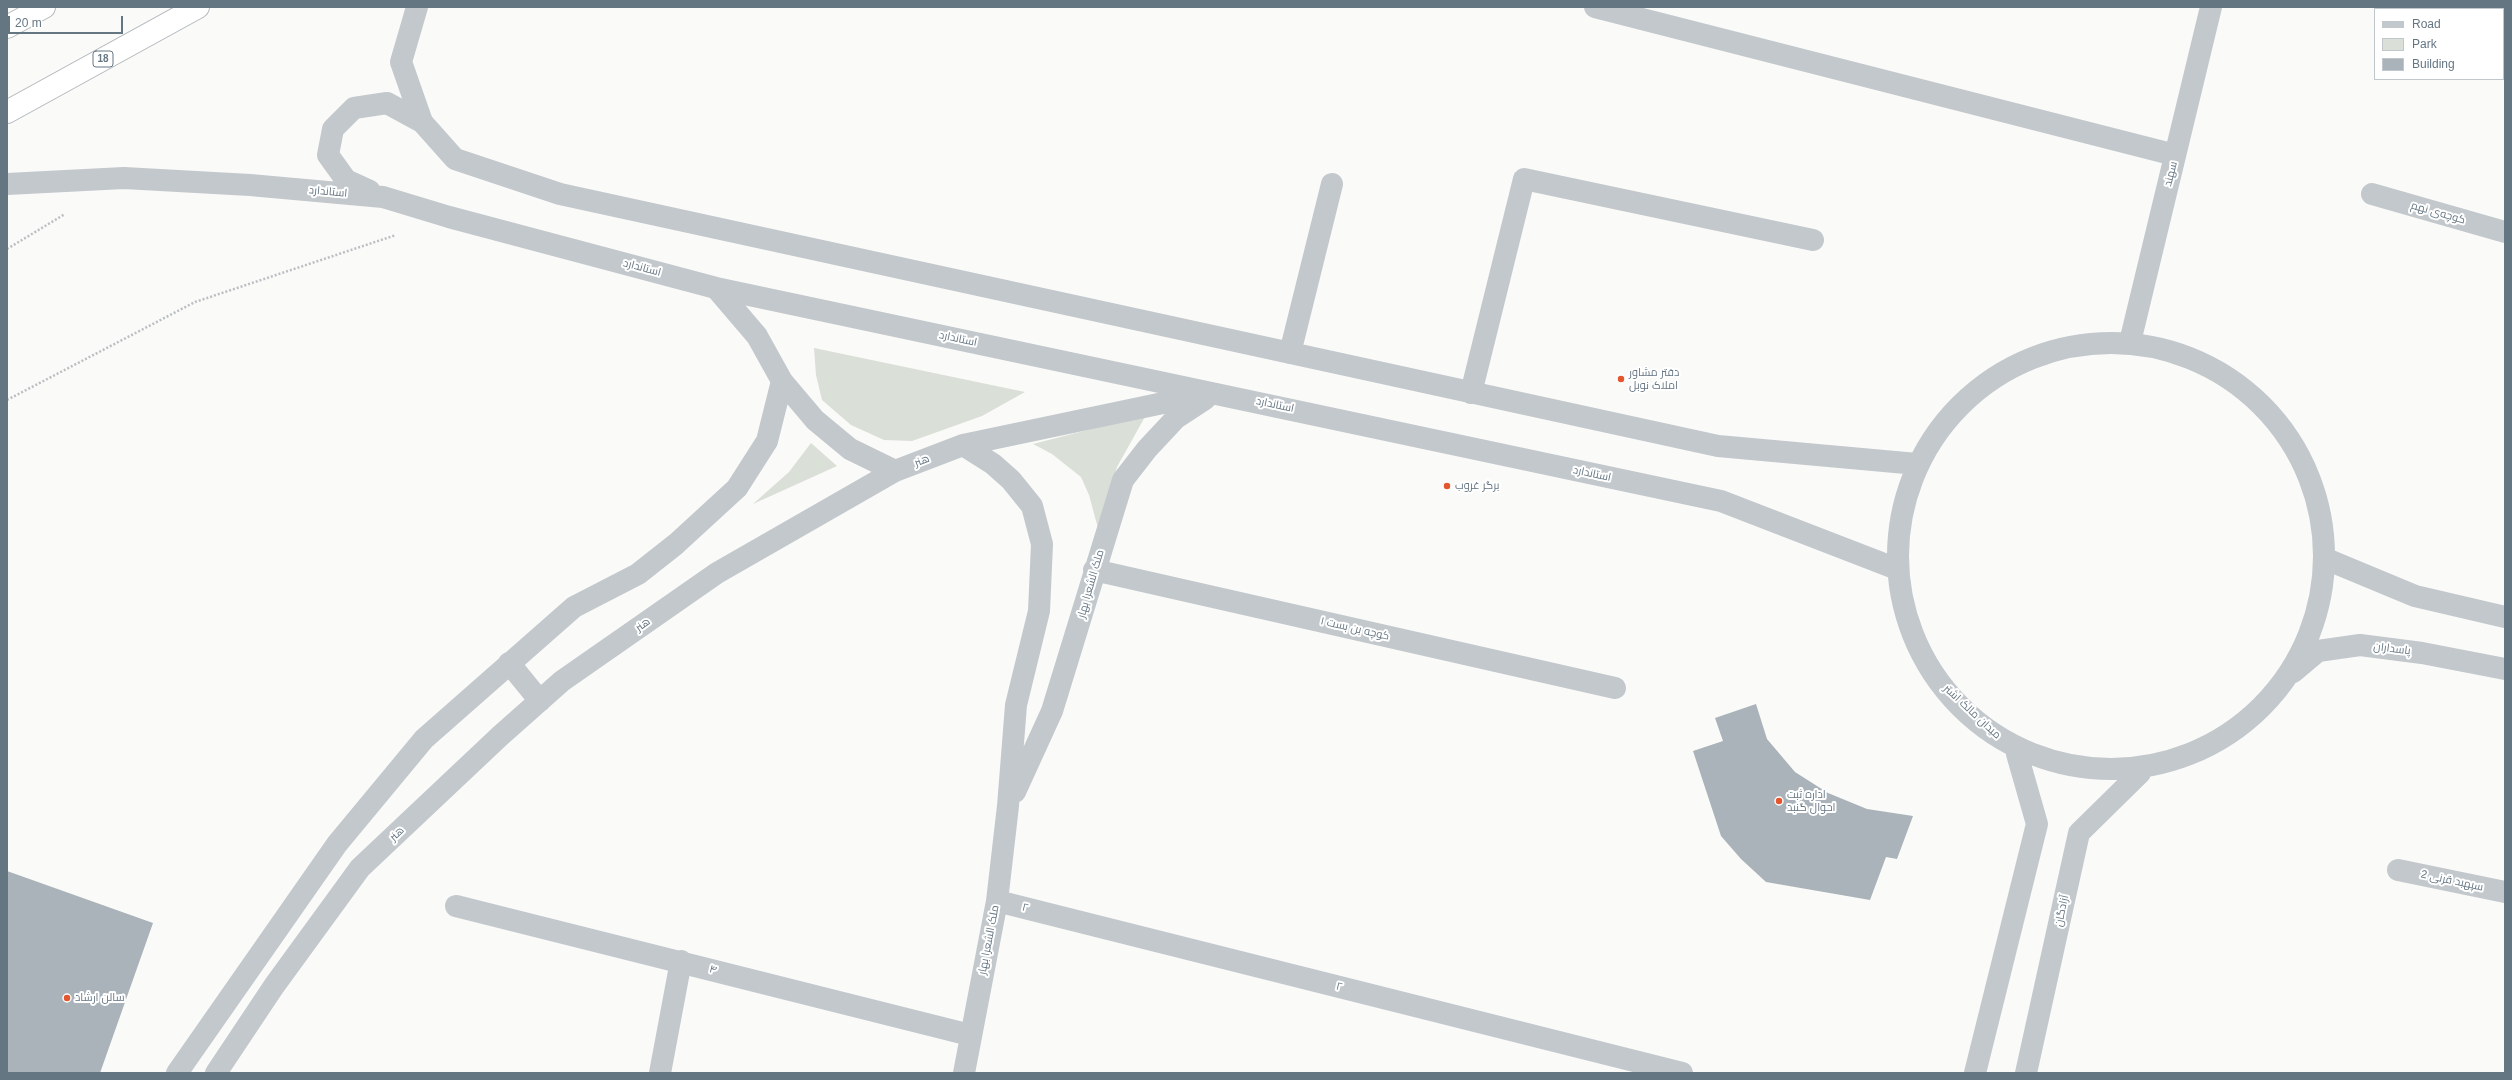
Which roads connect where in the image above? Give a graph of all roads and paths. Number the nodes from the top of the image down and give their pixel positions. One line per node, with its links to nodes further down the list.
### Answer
1 (44, 7): 6 (highway)
2 (198, 7): 7 (highway, 18)
3 (417, 7): 8 (street)
4 (1595, 7): 9 (street)
5 (2211, 7): 9 (street, سهند)
6 (7, 27)
7 (7, 112)
8 (422, 122): 13 (street); 19 (street)
9 (2175, 155): 18 (street, سهند)
10 (7, 184): 13 (street, استاندارد)
11 (1332, 184): 19 (street)
12 (2372, 194): 14 (street, کوچه‌ی نهم)
13 (383, 197): 17 (street, استاندارد)
14 (2505, 232)
15 (397, 234): 23 (path)
16 (1813, 240): 22 (street)
17 (716, 288): 20 (street); 21 (street, استاندارد)
18 (2130, 342): 25 (street, میدان مالک اشتر); 27 (street, میدان مالک اشتر)
19 (1290, 353): 22 (street)
20 (782, 381): 26 (street); 31 (street)
21 (1215, 392): 24 (street, هنر); 28 (street, استاندارد); 29 (street, ملک الشعرا بهار)
22 (1471, 392): 25 (street)
23 (7, 400)
24 (963, 445): 26 (street, هنر); 38 (street, ملک الشعرا بهار)
25 (1917, 464): 28 (street, میدان مالک اشتر)
26 (895, 471): 35 (street, هنر)
27 (2326, 559): 30 (street); 33 (street, میدان مالک اشتر)
28 (1897, 569): 36 (street, میدان مالک اشتر)
29 (1094, 570): 34 (street, کوچه بن بست ۱); 38 (street, ملک الشعرا بهار)
30 (2505, 617)
31 (509, 663): 35 (street); 45 (street)
32 (2505, 670): 33 (street, پاسداران)
33 (2287, 677): 37 (street, میدان مالک اشتر)
34 (1615, 688)
35 (540, 701): 46 (street, هنر)
36 (2017, 754): 37 (street, میدان مالک اشتر); 50 (street)
37 (2140, 773): 51 (street, آزادگان)
38 (1008, 806): 41 (street, ملک الشعرا بهار)
39 (2398, 870): 40 (street, سپهبد قرنی 2)
40 (2505, 892)
41 (996, 901): 44 (street, ملک الشعرا بهار); 49 (street, ۲)
42 (456, 906): 43 (street, ۴)
43 (681, 961): 44 (street, ۴); 47 (street)
44 (970, 1035): 48 (street, ملک الشعرا بهار)
45 (177, 1073)
46 (216, 1073)
47 (660, 1073)
48 (964, 1073)
49 (1682, 1073)
50 (1974, 1073)
51 (2026, 1073)

